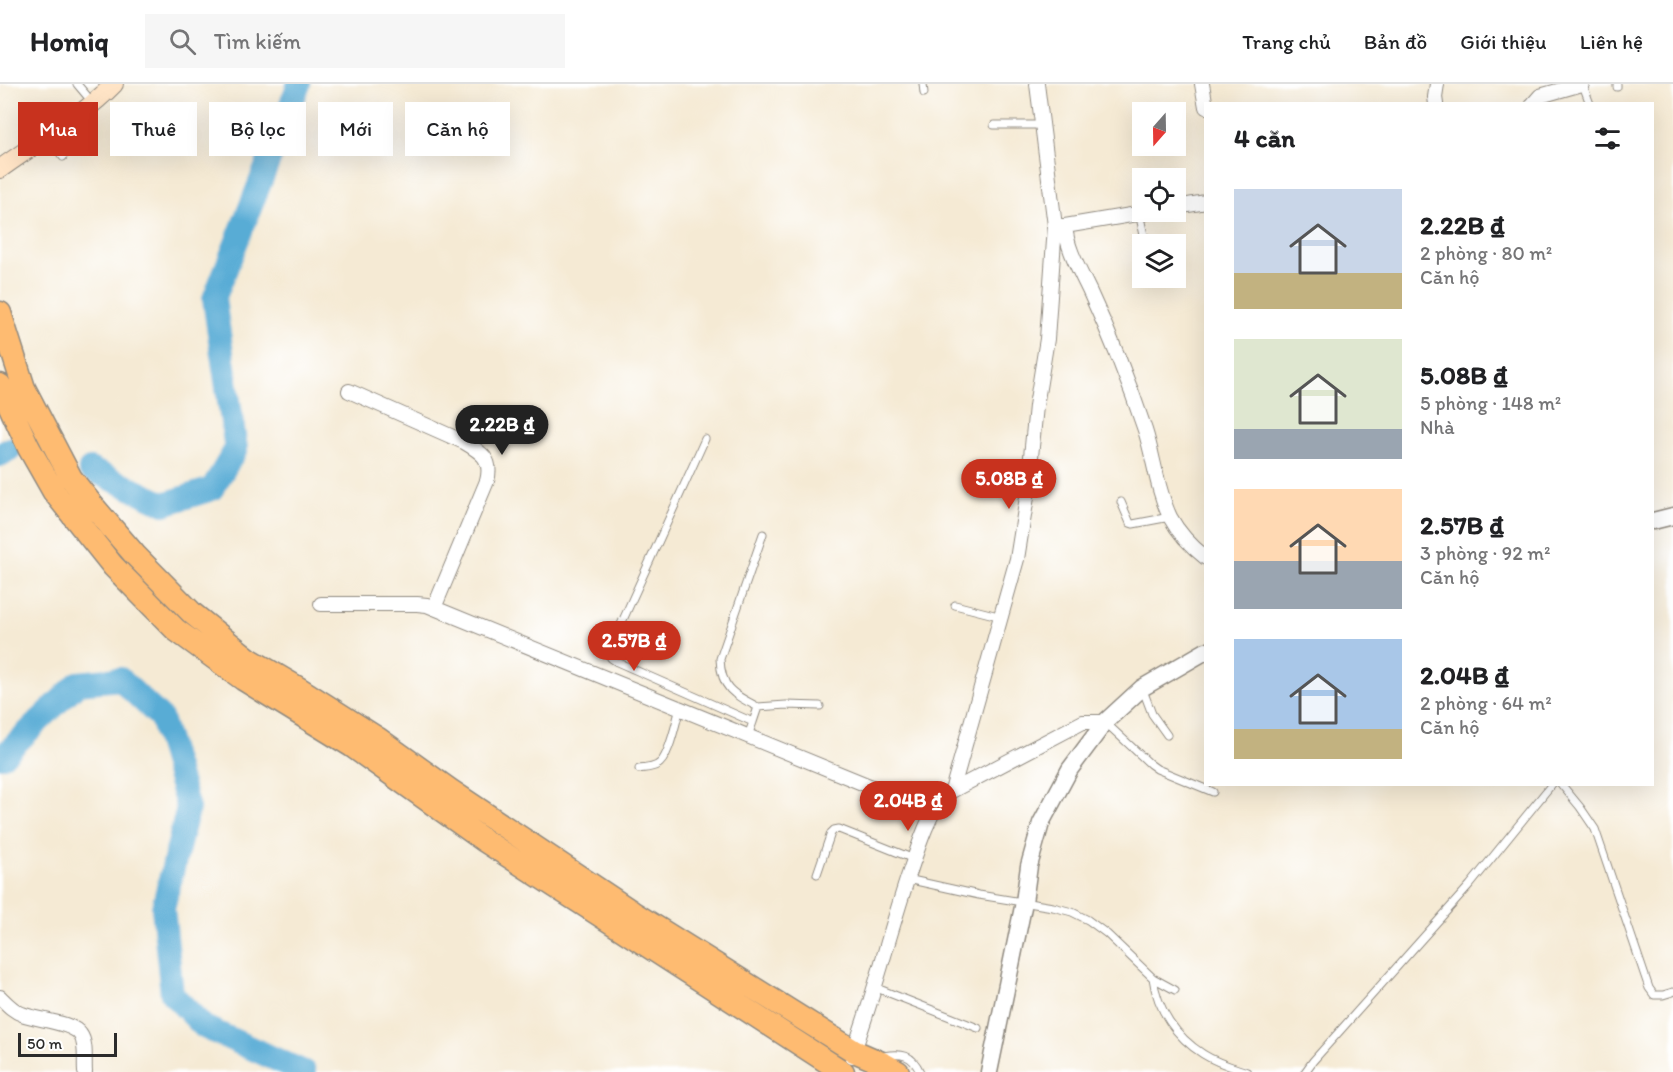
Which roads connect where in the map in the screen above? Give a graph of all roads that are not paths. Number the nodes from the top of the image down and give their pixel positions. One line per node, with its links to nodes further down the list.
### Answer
1 (77, 84): 9 (lane)
2 (114, 84): 10 (main road)
3 (923, 84): 8 (lane)
4 (1037, 84): 16 (street)
5 (1202, 84): 11 (street)
6 (1437, 84): 12 (street)
7 (1582, 84): 13 (street); 14 (lane)
8 (924, 93)
9 (92, 102)
10 (94, 102)
11 (1205, 102)
12 (1436, 102)
13 (1535, 102)
14 (1589, 102)
15 (994, 125): 16 (lane)
16 (1042, 125): 22 (street)
17 (18, 156): 18 (main road)
18 (0, 169)
19 (1204, 202): 20 (street)
20 (1186, 205)
21 (1132, 214): 22 (street)
22 (1060, 226): 29 (street); 36 (street)
23 (0, 313): 61 (highway)
24 (0, 385): 61 (highway)
25 (349, 391): 35 (street)
26 (705, 439): 43 (lane)
27 (1121, 501): 29 (lane)
28 (1673, 516): 30 (street)
29 (1170, 518): 32 (street)
30 (1654, 520)
31 (763, 534): 40 (lane)
32 (1204, 556)
33 (321, 604): 35 (street)
34 (955, 605): 36 (lane)
35 (434, 608): 41 (street)
36 (1002, 617): 48 (street)
37 (1204, 652): 38 (street)
38 (1142, 688): 42 (street); 44 (lane)
39 (820, 706): 40 (lane)
40 (758, 707): 43 (lane)
41 (680, 708): 43 (street); 45 (lane)
42 (1105, 722): 48 (street); 49 (lane); 54 (street)
43 (750, 729): 50 (street)
44 (1167, 735)
45 (639, 769)
46 (1550, 786): 67 (lane)
47 (1563, 786): 58 (lane)
48 (952, 791): 50 (street)
49 (1213, 792)
50 (933, 812): 51 (street)
51 (914, 859): 52 (lane); 53 (street)
52 (817, 874)
53 (908, 879): 54 (lane); 56 (street)
54 (1024, 902): 55 (lane); 65 (street)
55 (1153, 978): 57 (lane); 66 (lane)
56 (874, 987): 60 (lane); 61 (street)
57 (1175, 990)
58 (1673, 992)
59 (0, 997): 62 (street)
60 (978, 1028)
61 (848, 1065): 63 (highway); 64 (lane)
62 (85, 1072)
63 (898, 1072)
64 (920, 1072)
65 (989, 1072)
66 (1247, 1072)
67 (1305, 1072)

